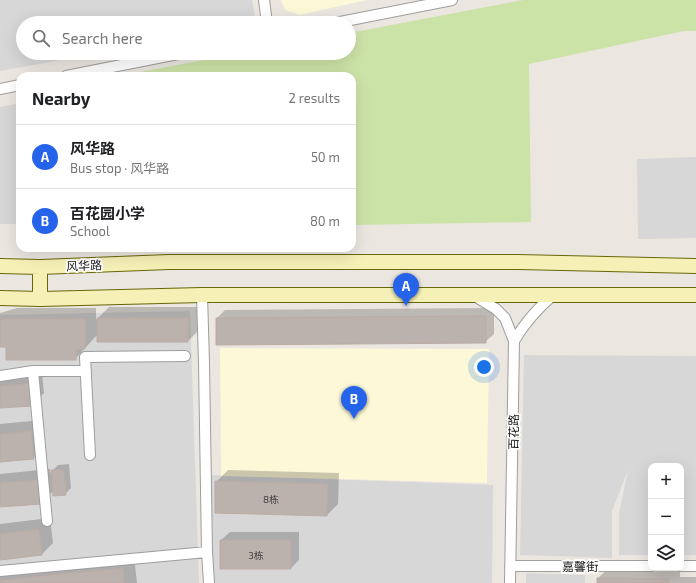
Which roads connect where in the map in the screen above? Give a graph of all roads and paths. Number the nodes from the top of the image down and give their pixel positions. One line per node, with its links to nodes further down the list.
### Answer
1 (264, 0): 3 (street)
2 (452, 0): 4 (street)
3 (266, 16)
4 (356, 19)
5 (147, 60): 6 (street)
6 (86, 72)
7 (16, 86): 8 (street)
8 (0, 89)
9 (0, 256): 12 (main road)
10 (0, 266): 12 (main road, 风华路)
11 (696, 266): 12 (main road, 风华路)
12 (40, 267): 18 (main road)
13 (471, 294): 14 (main road); 15 (main road); 20 (street)
14 (202, 295): 18 (main road); 27 (street)
15 (553, 295): 16 (main road); 20 (street)
16 (696, 295)
17 (0, 298): 18 (main road)
18 (40, 299): 19 (main road)
19 (0, 305)
20 (514, 341): 28 (street, 百花路)
21 (185, 356): 23 (street)
22 (34, 371): 23 (street); 24 (street); 26 (street)
23 (86, 371): 25 (street)
24 (0, 376)
25 (90, 456)
26 (47, 520)
27 (207, 552): 32 (street); 33 (street)
28 (510, 566): 29 (street, 嘉馨街); 34 (street, 百花路)
29 (648, 566)
30 (684, 566): 31 (street)
31 (696, 566)
32 (0, 571)
33 (209, 583)
34 (510, 583)

